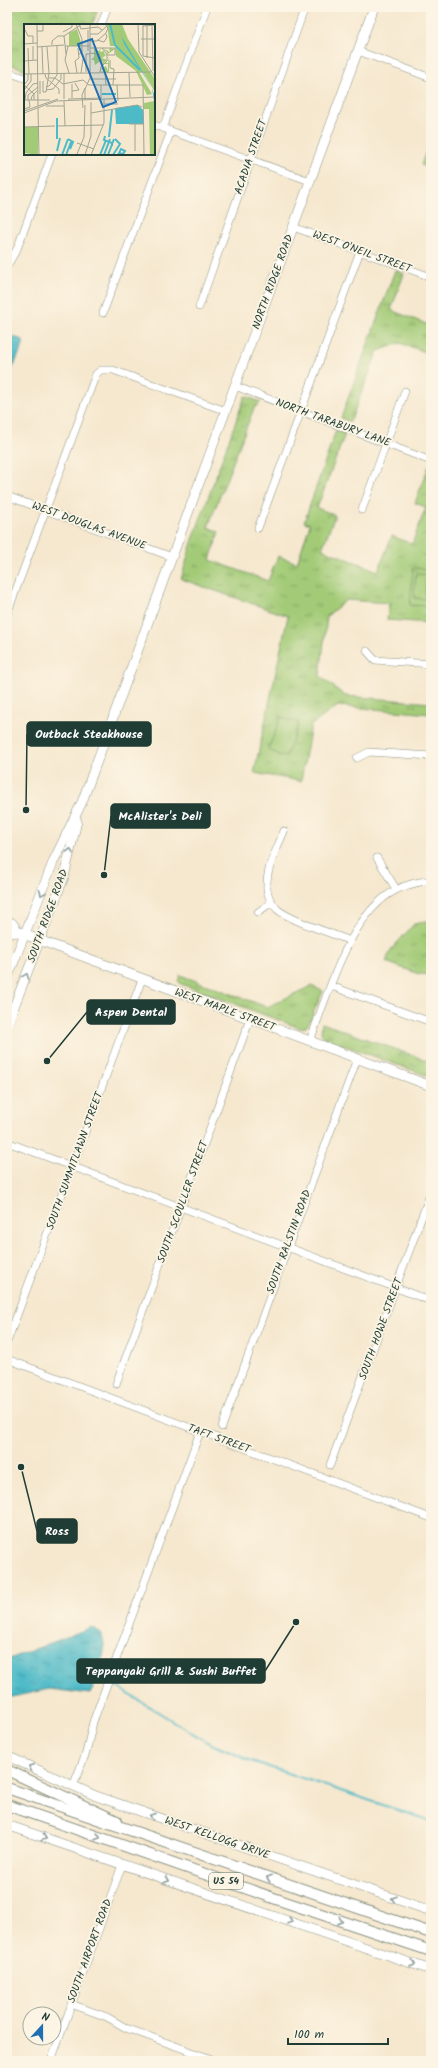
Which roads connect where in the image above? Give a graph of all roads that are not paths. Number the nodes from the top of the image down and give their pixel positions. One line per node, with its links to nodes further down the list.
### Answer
1 (108, 7): 5 (street)
2 (207, 7): 11 (street)
3 (305, 7): 14 (street, ACADIA STREET)
4 (374, 7): 6 (main road, NORTH RIDGE ROAD)
5 (101, 24)
6 (358, 51): 9 (street); 15 (main road, NORTH RIDGE ROAD)
7 (7, 72): 8 (street)
8 (24, 78)
9 (431, 78)
10 (155, 125): 11 (street)
11 (163, 128): 12 (street)
12 (171, 131): 14 (street); 21 (street)
13 (52, 155): 18 (street)
14 (250, 159): 15 (street); 20 (street, ACADIA STREET)
15 (310, 181): 16 (main road, NORTH RIDGE ROAD)
16 (294, 226): 17 (street, WEST O'NEIL STREET); 22 (main road, NORTH RIDGE ROAD)
17 (360, 251): 19 (street, WEST O'NEIL STREET); 25 (street)
18 (7, 266)
19 (431, 278)
20 (199, 307)
21 (103, 313)
22 (235, 386): 24 (main road, NORTH RIDGE ROAD); 25 (street, NORTH TARABURY LANE)
23 (405, 391): 26 (street)
24 (226, 411): 29 (street); 32 (main road, NORTH RIDGE ROAD)
25 (301, 411): 26 (street, NORTH TARABURY LANE); 31 (street)
26 (386, 442): 27 (street, NORTH TARABURY LANE); 30 (street)
27 (431, 461)
28 (7, 496): 29 (street, WEST DOUGLAS AVENUE)
29 (45, 510): 32 (street, WEST DOUGLAS AVENUE); 34 (street)
30 (362, 510)
31 (258, 528)
32 (172, 556): 33 (main road, NORTH RIDGE ROAD)
33 (153, 606): 39 (main road, SOUTH RIDGE ROAD)
34 (7, 614)
35 (367, 651): 36 (street)
36 (431, 664)
37 (431, 756): 38 (street)
38 (357, 758)
39 (82, 804): 48 (main road, SOUTH RIDGE ROAD, one-way to 48); 49 (main road, SOUTH RIDGE ROAD, one-way to 39)
40 (284, 831): 44 (street)
41 (377, 858): 43 (street)
42 (431, 880): 43 (street)
43 (396, 889): 50 (street)
44 (272, 902): 45 (street); 50 (street)
45 (258, 912)
46 (7, 921): 48 (main road, WEST MAPLE STREET)
47 (7, 933): 48 (main road, WEST MAPLE STREET)
48 (22, 933): 49 (main road, WEST MAPLE STREET); 52 (main road, SOUTH RIDGE ROAD)
49 (39, 940): 51 (main road, WEST MAPLE STREET); 56 (main road, SOUTH RIDGE ROAD, one-way to 49)
50 (350, 941): 53 (street)
51 (142, 979): 54 (main road, WEST MAPLE STREET); 61 (street, SOUTH SUMMITLAWN STREET)
52 (7, 980)
53 (331, 986): 55 (street); 57 (street)
54 (250, 1019): 57 (main road, WEST MAPLE STREET); 63 (street, SOUTH SCOULLER STREET)
55 (431, 1022)
56 (7, 1025)
57 (310, 1041): 58 (main road, WEST MAPLE STREET)
58 (357, 1059): 59 (main road, WEST MAPLE STREET); 64 (street, SOUTH RALSTIN ROAD)
59 (431, 1086)
60 (7, 1142): 61 (street)
61 (72, 1167): 63 (street); 67 (street, SOUTH SUMMITLAWN STREET)
62 (431, 1192): 65 (street, SOUTH HOWE STREET)
63 (181, 1208): 64 (street); 69 (street, SOUTH SCOULLER STREET)
64 (287, 1247): 65 (street); 70 (street, SOUTH RALSTIN ROAD)
65 (396, 1288): 66 (street); 72 (street, SOUTH HOWE STREET)
66 (431, 1301)
67 (7, 1342)
68 (7, 1359): 71 (street, TAFT STREET)
69 (116, 1384)
70 (222, 1426)
71 (200, 1432): 73 (street, TAFT STREET); 76 (street)
72 (330, 1465)
73 (431, 1518)
74 (7, 1756): 76 (main road, WEST KELLOGG DRIVE, one-way to 74)
75 (7, 1770): 80 (highway)
76 (73, 1786): 82 (main road, WEST KELLOGG DRIVE, one-way to 76)
77 (7, 1788): 80 (highway, US 54)
78 (7, 1807): 84 (highway, US 54, one-way to 84)
79 (7, 1825): 81 (main road, one-way to 81)
80 (176, 1847): 83 (highway, US 54, one-way to 80)
81 (122, 1865): 85 (main road, one-way to 85); 86 (street, SOUTH AIRPORT ROAD)
82 (431, 1911)
83 (431, 1933)
84 (431, 1951)
85 (431, 1970)
86 (71, 2004): 87 (street, SOUTH AIRPORT ROAD); 88 (street)
87 (50, 2061)
88 (217, 2061)

